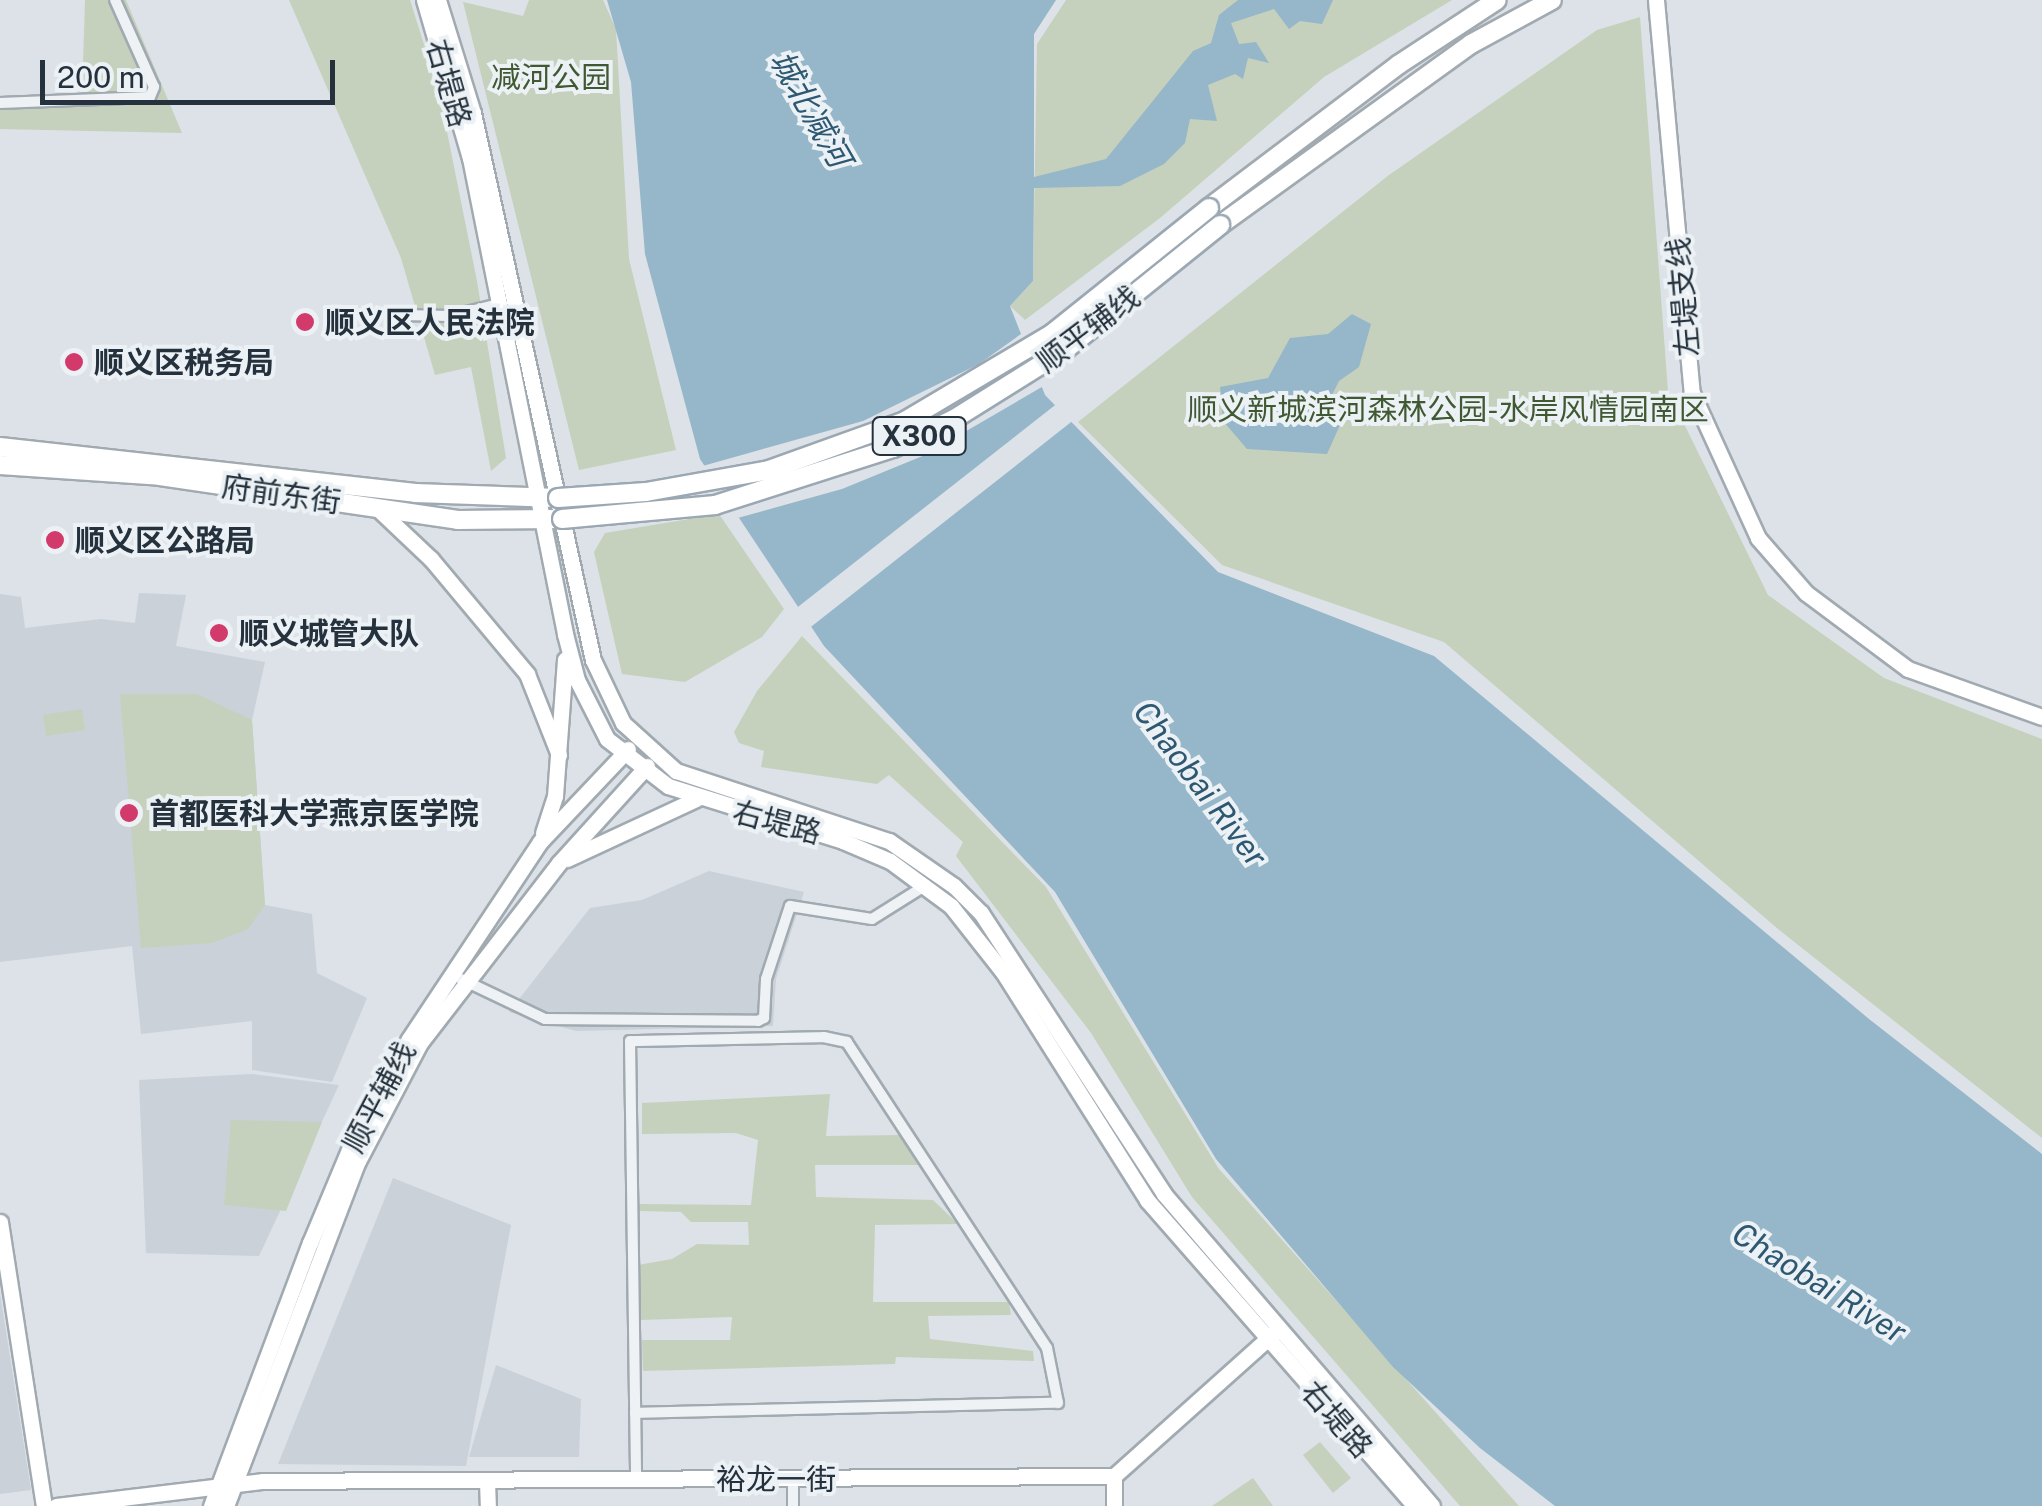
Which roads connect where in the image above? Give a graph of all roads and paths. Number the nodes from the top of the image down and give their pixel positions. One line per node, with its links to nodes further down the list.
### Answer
1 (115, 0): 7 (street)
2 (424, 0): 8 (main road, 右堤路)
3 (438, 0): 12 (main road, 右堤路)
4 (1497, 0): 12 (main road, 顺平辅线 / X300, bridge)
5 (1552, 0): 14 (main road, 顺平辅线 / X300, bridge)
6 (1656, 0): 17 (main road, 左堤支线)
7 (0, 103)
8 (499, 304): 9 (street); 12 (main road, 右堤路)
9 (402, 315)
10 (0, 447): 12 (main road, 府前东街)
11 (0, 464): 13 (main road, 府前东街)
12 (548, 498): 14 (main road, 右堤路); 15 (main road, 右堤路)
13 (377, 508): 15 (main road, 府前东街); 20 (main road)
14 (562, 519): 15 (main road, 府前东街); 18 (main road, 右堤路)
15 (542, 520): 16 (main road, 右堤路)
16 (565, 634): 20 (main road); 21 (main road, 右堤路)
17 (2042, 717)
18 (637, 738): 19 (main road, 右堤路); 21 (main road, 顺平辅线)
19 (655, 754): 22 (main road, 顺平辅线); 29 (main road, 右堤路)
20 (559, 755): 24 (main road)
21 (621, 756): 22 (main road, 右堤路); 24 (main road, 顺平辅线)
22 (642, 772): 23 (main road, 右堤路); 25 (main road, 顺平辅线)
23 (696, 799): 25 (main road); 26 (main road, 右堤路)
24 (540, 842): 27 (main road, 顺平辅线)
25 (559, 864): 27 (main road, 顺平辅线)
26 (926, 885): 27 (street); 29 (main road, 右堤路)
27 (458, 978): 35 (main road, 顺平辅线)
28 (0, 1222): 36 (main road)
29 (1272, 1335): 31 (main road); 43 (main road, 右堤路); 44 (main road, 右堤路)
30 (635, 1413): 30 (street); 33 (street)
31 (1114, 1476): 32 (main road, 裕龙一街); 42 (main road)
32 (793, 1478): 33 (main road, 裕龙一街); 41 (street)
33 (636, 1480): 34 (main road, 裕龙一街)
34 (488, 1481): 35 (main road, 裕龙一街); 40 (main road)
35 (228, 1483): 37 (main road, 裕龙一街); 38 (main road, 顺平辅线); 39 (main road, 顺平辅线)
36 (44, 1506)
37 (56, 1506)
38 (211, 1506)
39 (226, 1506)
40 (488, 1506)
41 (793, 1506)
42 (1114, 1506)
43 (1415, 1506)
44 (1432, 1506)

